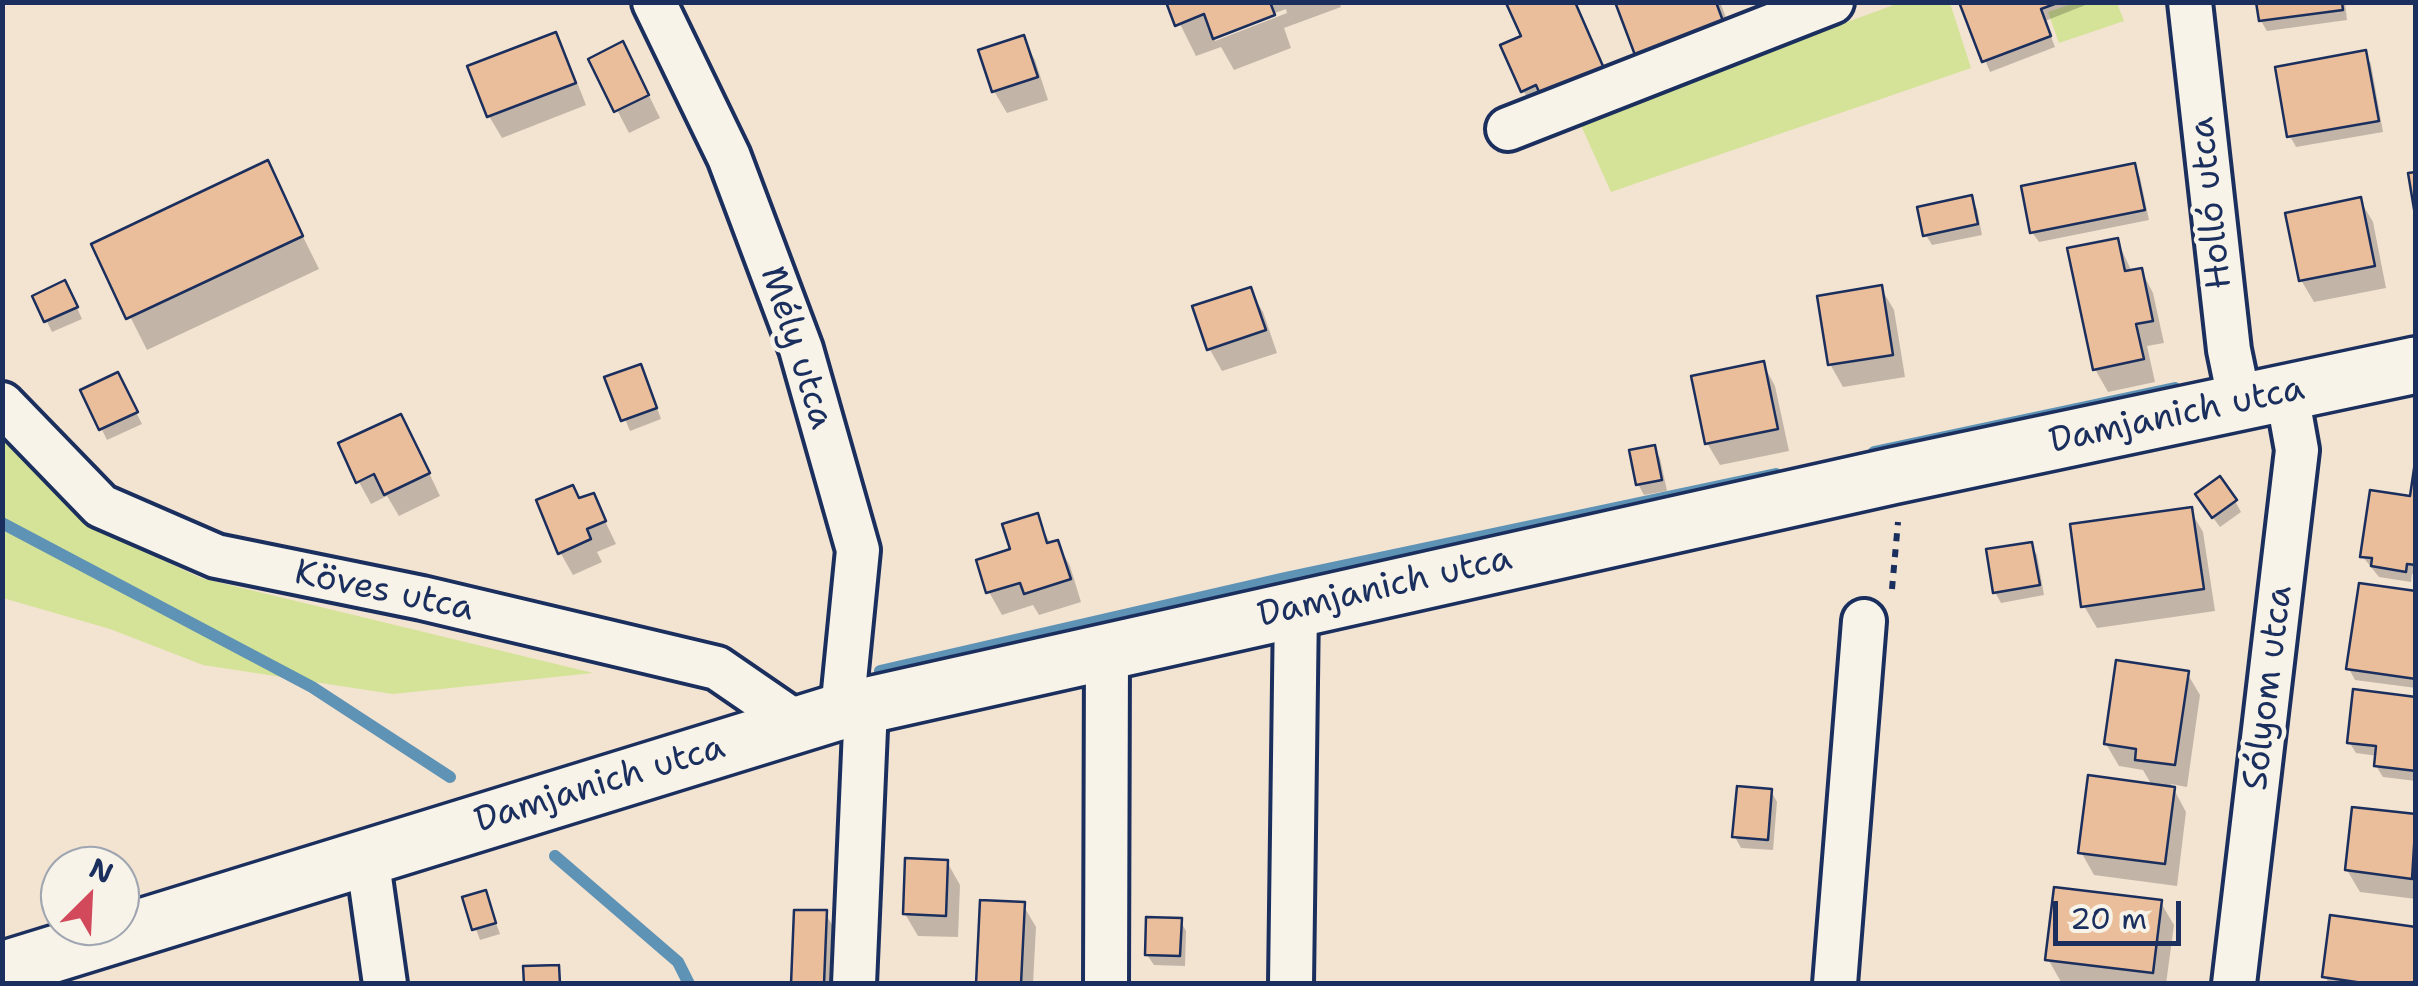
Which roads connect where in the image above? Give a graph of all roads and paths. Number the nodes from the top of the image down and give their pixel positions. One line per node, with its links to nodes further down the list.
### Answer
1 (654, 2): 12 (street, Mély utca)
2 (1832, 2): 4 (street)
3 (2190, 2): 6 (street, Holló utca)
4 (1508, 128)
5 (2416, 365): 6 (main road, Damjanich utca)
6 (2264, 398): 8 (main road, Damjanich utca); 20 (street, Sólyom utca)
7 (2, 404): 12 (street, Köves utca)
8 (1892, 476): 9 (main road, Damjanich utca); 10 (path)
9 (1296, 607): 11 (main road, Damjanich utca); 18 (street)
10 (1864, 621): 19 (street)
11 (1107, 652): 12 (main road, Damjanich utca); 17 (street)
12 (835, 713): 13 (main road, Damjanich utca); 16 (street, Mély utca)
13 (367, 856): 14 (main road, Damjanich utca); 15 (street)
14 (2, 970)
15 (385, 984)
16 (854, 984)
17 (1106, 984)
18 (1291, 984)
19 (1835, 984)
20 (2234, 984)

